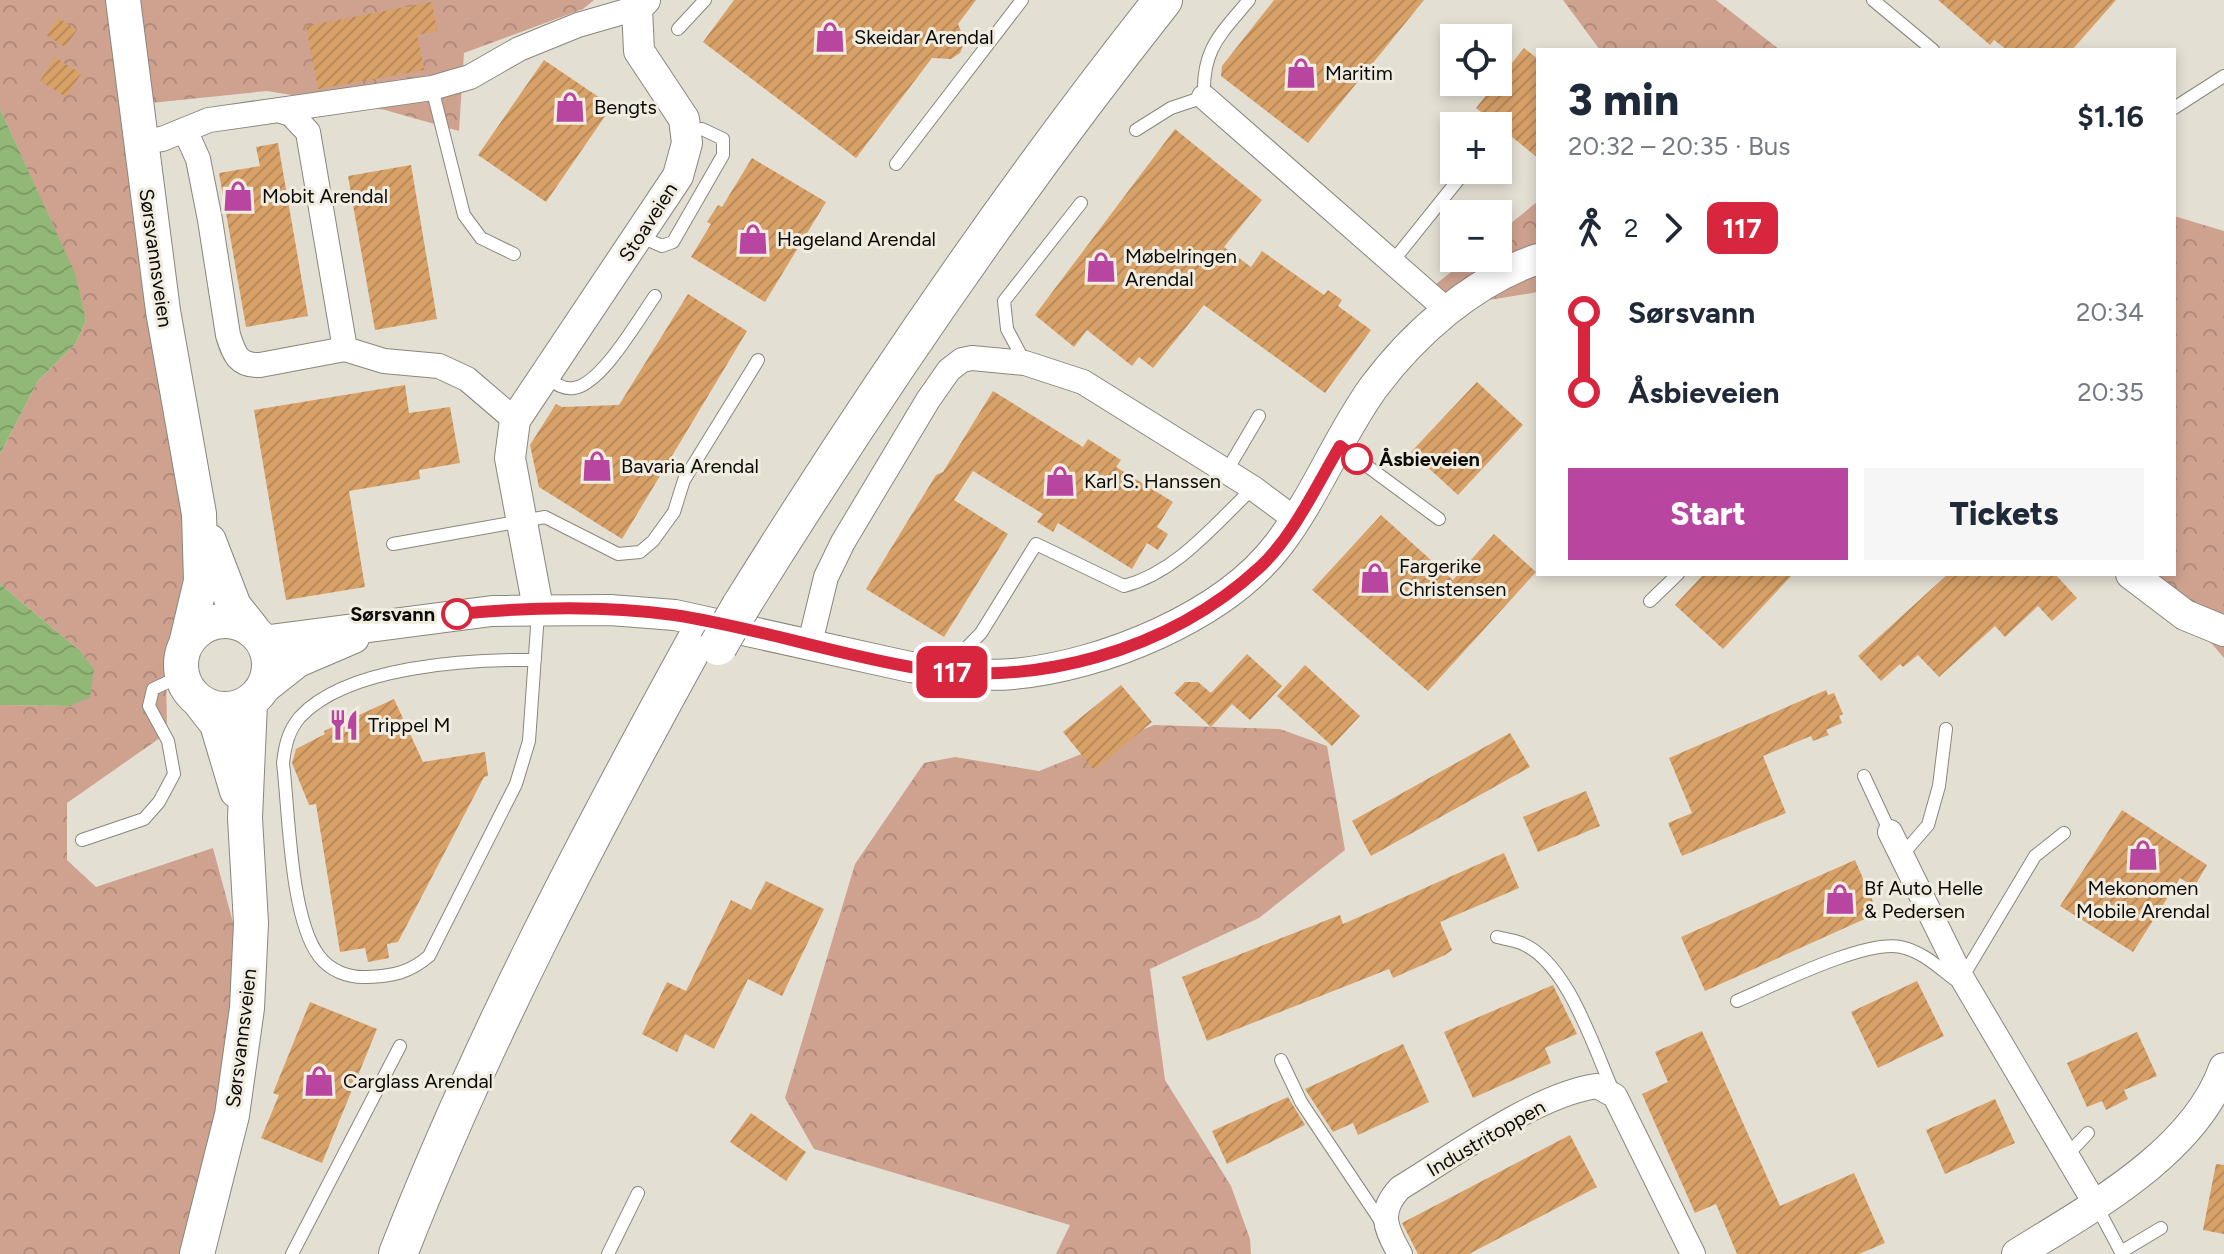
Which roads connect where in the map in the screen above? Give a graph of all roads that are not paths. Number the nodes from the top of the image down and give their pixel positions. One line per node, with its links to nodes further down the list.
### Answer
1 (123, 0): 18 (main road, Sørsvannsveien)
2 (705, 0): 9 (lane)
3 (1022, 0): 19 (lane)
4 (1133, 0): 44 (highway)
5 (1163, 0): 44 (highway)
6 (1249, 0): 13 (lane)
7 (1873, 0): 10 (lane)
8 (638, 3): 12 (street, Stoaveien); 30 (street, Stoaveien)
9 (678, 29)
10 (1931, 48)
11 (2224, 73): 14 (lane)
12 (432, 88): 15 (street, Stoaveien); 22 (lane)
13 (1204, 97): 17 (lane); 24 (street)
14 (2176, 107)
15 (278, 110): 16 (street, Stoaveien); 27 (street)
16 (185, 130): 18 (street, Stoaveien); 27 (street)
17 (1136, 130)
18 (140, 142): 36 (main road, Sørsvannsveien)
19 (896, 164)
20 (1455, 184): 24 (lane)
21 (1081, 203): 29 (lane)
22 (514, 254)
23 (1536, 260): 26 (street)
24 (1393, 261): 26 (street)
25 (655, 296): 30 (lane)
26 (1448, 311): 33 (street)
27 (345, 349): 32 (street)
28 (758, 360): 37 (lane)
29 (1025, 363): 34 (street); 50 (street)
30 (546, 377): 32 (street, Stoaveien)
31 (1259, 416): 34 (lane)
32 (515, 420): 37 (street, Stoaveien)
33 (1340, 446): 38 (lane); 39 (street)
34 (1226, 472): 35 (street)
35 (1253, 488): 39 (street); 53 (lane)
36 (199, 514): 48 (main road, Sørsvannsveien); 49 (main road, Sørsvannsveien)
37 (523, 518): 40 (lane); 45 (street, Stoaveien)
38 (1439, 519)
39 (1296, 520): 53 (street)
40 (393, 544)
41 (1676, 576): 43 (lane)
42 (2134, 576): 47 (street)
43 (1650, 601)
44 (730, 604): 51 (highway, bridge)
45 (538, 608): 46 (street); 50 (street); 52 (lane)
46 (385, 625): 48 (street); 55 (street)
47 (2224, 631)
48 (258, 635): 49 (main road); 55 (main road)
49 (187, 640): 54 (main road)
50 (810, 643): 53 (street)
51 (707, 644): 79 (highway); 80 (highway)
52 (535, 660): 52 (lane)
53 (944, 671)
54 (190, 689): 55 (main road); 58 (main road, Sørsvannsveien); 61 (lane)
55 (255, 697): 58 (main road, Sørsvannsveien)
56 (1946, 729): 62 (lane)
57 (1864, 776): 59 (lane)
58 (245, 818): 77 (main road, Sørsvannsveien)
59 (1890, 832): 62 (street)
60 (2064, 833): 64 (lane)
61 (82, 840)
62 (1902, 855): 64 (street)
63 (1497, 937): 69 (lane)
64 (1962, 978): 65 (lane); 71 (street)
65 (1737, 1001)
66 (400, 1046): 78 (lane)
67 (1281, 1060): 75 (lane)
68 (2224, 1068): 73 (street)
69 (1615, 1096): 75 (street, Industritoppen); 83 (street)
70 (2088, 1133): 71 (lane)
71 (2067, 1155): 73 (street)
72 (638, 1193): 81 (lane)
73 (2096, 1205): 76 (lane); 84 (street)
74 (2161, 1228): 76 (lane)
75 (1385, 1229): 82 (street)
76 (2121, 1253)
77 (198, 1254)
78 (292, 1254)
79 (398, 1254)
80 (420, 1254)
81 (608, 1254)
82 (1400, 1254)
83 (1693, 1254)
84 (2017, 1254)

